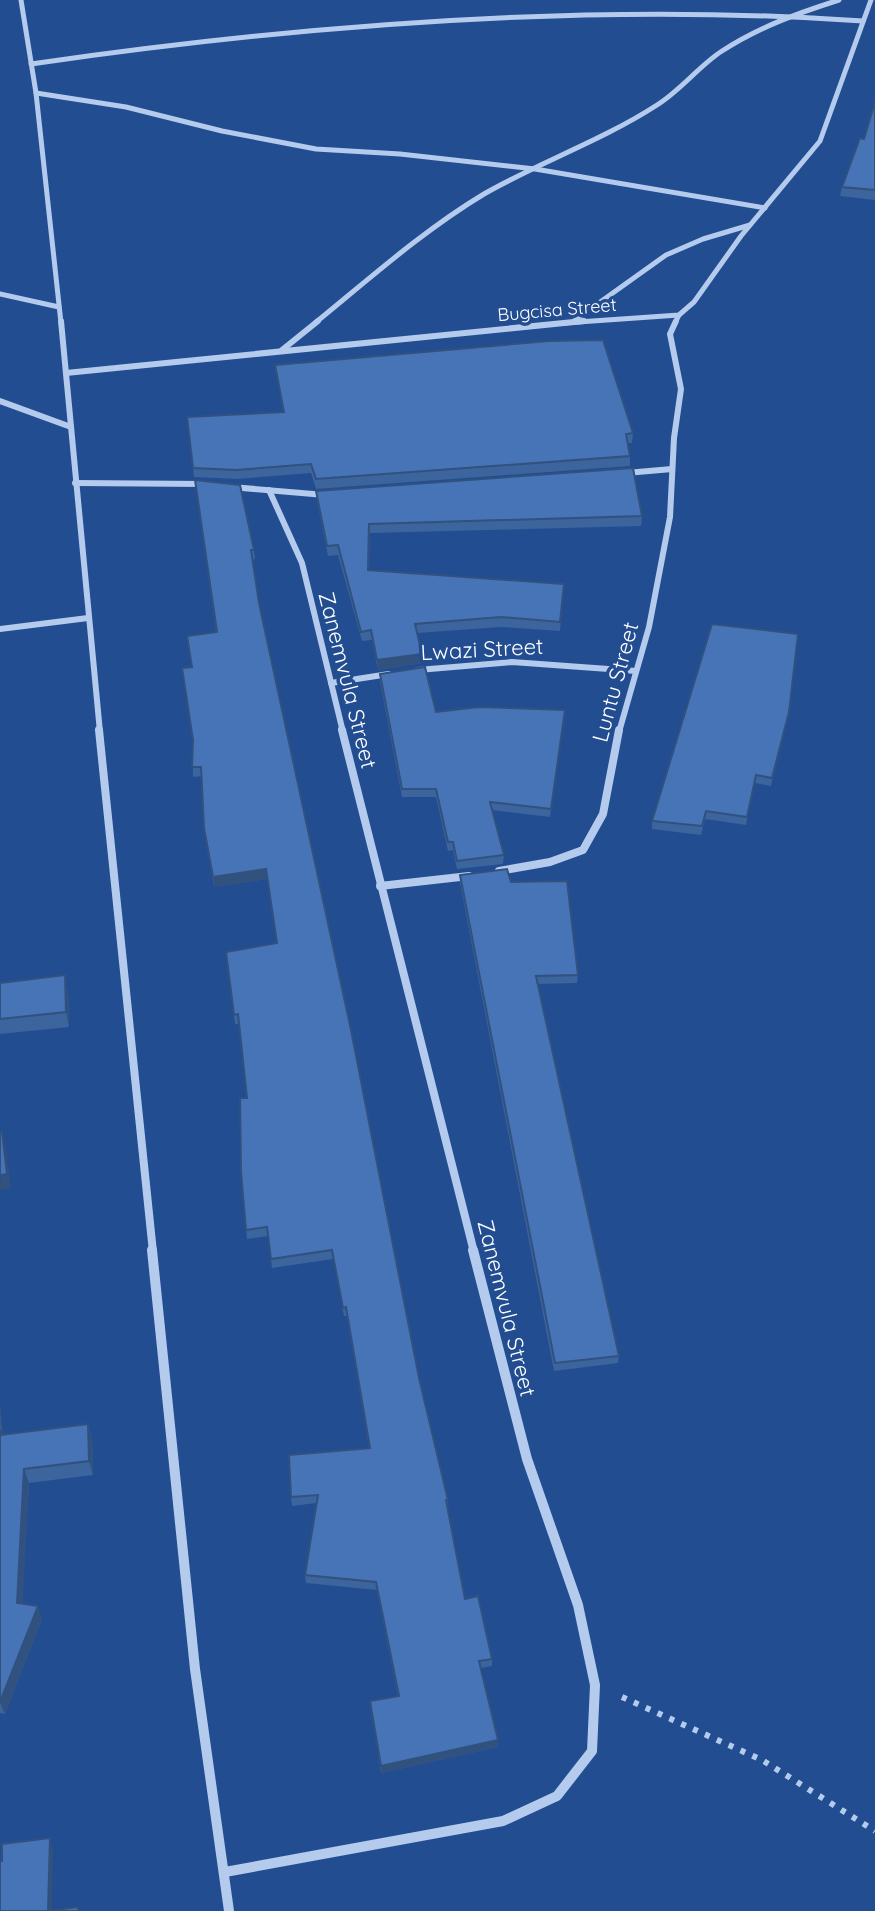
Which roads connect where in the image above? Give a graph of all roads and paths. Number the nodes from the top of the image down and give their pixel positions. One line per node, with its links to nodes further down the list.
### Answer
1 (21, 0): 6 (street)
2 (839, 0): 4 (street)
3 (871, 0): 5 (street)
4 (790, 15): 5 (street); 6 (street); 8 (street)
5 (863, 21): 9 (street)
6 (31, 64): 7 (street)
7 (36, 93): 8 (street); 12 (street)
8 (535, 169): 9 (street); 15 (street)
9 (765, 208): 10 (street)
10 (750, 225): 13 (street); 14 (street)
11 (0, 294): 12 (street)
12 (59, 307): 16 (street)
13 (679, 315): 14 (street, Bugcisa Street); 19 (street, Luntu Street)
14 (571, 322): 15 (street, Bugcisa Street)
15 (281, 350): 16 (street, Bugcisa Street)
16 (66, 373): 18 (street)
17 (0, 401): 18 (street)
18 (71, 427): 21 (street)
19 (672, 469): 20 (street); 26 (street, Luntu Street)
20 (612, 474)
21 (75, 483): 22 (street); 24 (street)
22 (269, 490): 23 (street); 27 (street, Zanemvula Street)
23 (330, 495)
24 (88, 618): 25 (street); 33 (street)
25 (0, 629)
26 (636, 671): 27 (street, Lwazi Street); 28 (street, Luntu Street)
27 (331, 683): 30 (street, Zanemvula Street)
28 (488, 873)
29 (473, 876): 30 (street)
30 (380, 886): 31 (street, Zanemvula Street)
31 (595, 1685): 32 (path); 33 (street, Zanemvula Street)
32 (875, 1831)
33 (225, 1872): 34 (street)
34 (229, 1911)

